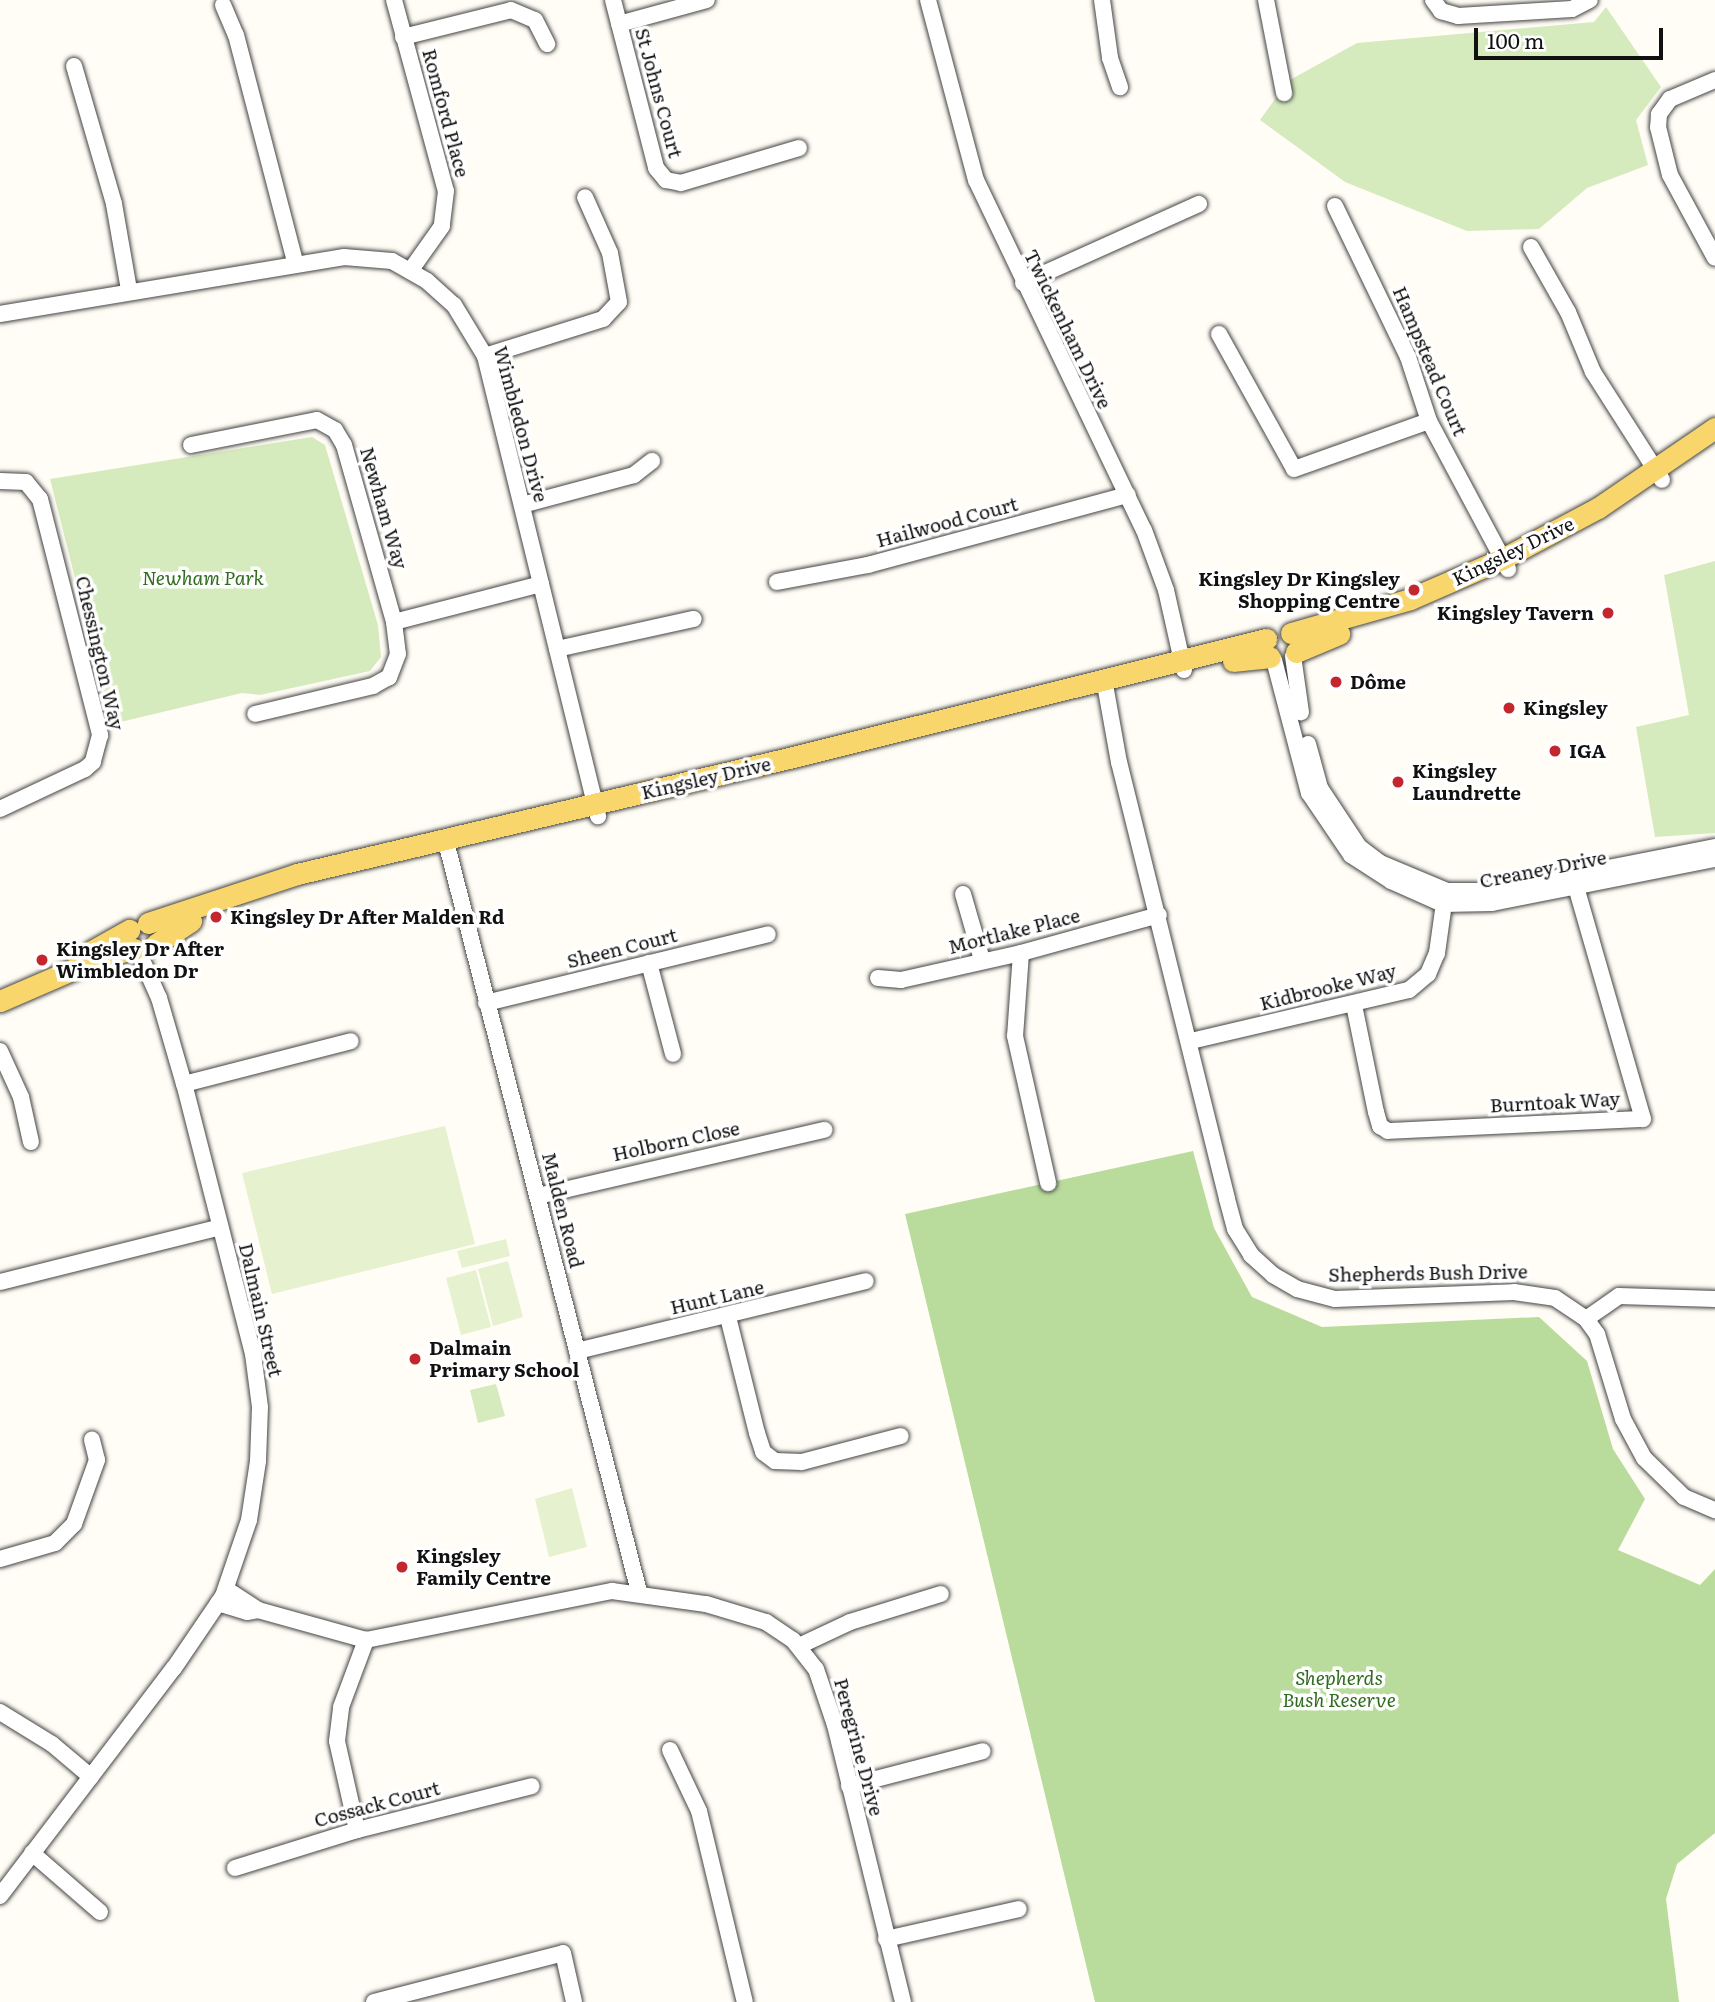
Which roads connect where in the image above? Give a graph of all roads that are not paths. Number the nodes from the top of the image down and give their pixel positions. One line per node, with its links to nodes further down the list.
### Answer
1 (394, 0): 11 (street, Romford Place)
2 (613, 0): 10 (street, St Johns Court)
3 (707, 0): 10 (street)
4 (928, 0): 25 (street, Twickenham Drive)
5 (1102, 0): 15 (street)
6 (1266, 0): 16 (street)
7 (1433, 0): 8 (street)
8 (1590, 0)
9 (223, 5): 23 (street)
10 (619, 24): 17 (street, St Johns Court)
11 (403, 37): 12 (street); 24 (street, Romford Place)
12 (547, 44)
13 (74, 66): 26 (street)
14 (1715, 80): 22 (street)
15 (1120, 87)
16 (1284, 93)
17 (800, 148)
18 (585, 197): 29 (street)
19 (1199, 204): 25 (street)
20 (1335, 206): 30 (street, Hampstead Court)
21 (1531, 247): 35 (street)
22 (1715, 258)
23 (295, 262): 24 (street, Wimbledon Drive); 26 (street, Wimbledon Drive)
24 (410, 271): 29 (street, Wimbledon Drive)
25 (1023, 283): 37 (street, Twickenham Drive)
26 (129, 290): 27 (street, Wimbledon Drive)
27 (0, 314)
28 (1219, 334): 30 (street)
29 (485, 356): 38 (street, Wimbledon Drive)
30 (1429, 421): 39 (street, Hampstead Court)
31 (1715, 428): 35 (main road, Kingsley Drive)
32 (1715, 440): 35 (main road, Kingsley Drive)
33 (191, 445): 43 (street, Newham Way)
34 (652, 461): 38 (street)
35 (1659, 475): 39 (main road, Kingsley Drive)
36 (0, 481): 49 (street, Chessington Way)
37 (1128, 495): 40 (street, Hailwood Court); 46 (street, Twickenham Drive)
38 (522, 505): 41 (street, Wimbledon Drive)
39 (1505, 564): 45 (main road, Kingsley Drive)
40 (777, 582)
41 (541, 584): 43 (street); 44 (street, Wimbledon Drive)
42 (694, 619): 44 (street)
43 (394, 622): 48 (street, Newham Way)
44 (557, 649): 50 (street, Wimbledon Drive)
45 (1282, 649): 46 (main road, Kingsley Drive); 56 (street, Creaney Drive)
46 (1182, 665): 47 (main road, Kingsley Drive)
47 (1100, 685): 50 (main road, Kingsley Drive); 57 (street, Shepherds Bush Drive)
48 (255, 714)
49 (0, 809)
50 (597, 810): 51 (main road, Kingsley Drive)
51 (447, 844): 59 (main road, Kingsley Drive); 66 (street, Malden Road)
52 (1715, 847): 54 (street, Creaney Drive)
53 (1715, 859): 54 (street, Creaney Drive)
54 (1574, 879): 56 (street, Creaney Drive); 67 (street, Burntoak Way)
55 (963, 894): 61 (street)
56 (1445, 897): 67 (street, Kidbrooke Way)
57 (1159, 915): 60 (street, Mortlake Place); 69 (street, Shepherds Bush Drive)
58 (768, 934): 62 (street, Sheen Court)
59 (143, 941): 64 (main road, Kingsley Drive); 65 (main road, Kingsley Drive); 72 (street, Dalmain Street)
60 (1021, 953): 61 (street, Mortlake Place); 75 (street)
61 (982, 960): 63 (street, Mortlake Place)
62 (649, 964): 66 (street, Sheen Court); 71 (street)
63 (878, 978)
64 (0, 990)
65 (0, 1001)
66 (486, 1003): 76 (street, Malden Road)
67 (1354, 1006): 69 (street, Kidbrooke Way)
68 (351, 1041): 72 (street)
69 (1191, 1041): 82 (street, Shepherds Bush Drive)
70 (0, 1052): 74 (street)
71 (673, 1054)
72 (184, 1084): 77 (street, Dalmain Street)
73 (824, 1130): 76 (street, Holborn Close)
74 (31, 1142)
75 (1048, 1183)
76 (538, 1196): 83 (street, Malden Road)
77 (220, 1227): 79 (street); 90 (street, Dalmain Street)
78 (866, 1281): 81 (street, Hunt Lane)
79 (0, 1282)
80 (1715, 1299): 82 (street)
81 (728, 1317): 83 (street, Hunt Lane); 84 (street)
82 (1586, 1319): 86 (street, Shepherds Bush Drive)
83 (577, 1351): 88 (street, Malden Road)
84 (901, 1436)
85 (92, 1440): 87 (street)
86 (1715, 1510)
87 (0, 1559)
88 (639, 1592): 91 (street, Peregrine Drive); 92 (street, Peregrine Drive)
89 (941, 1594): 92 (street)
90 (222, 1596): 91 (street, Peregrine Drive); 96 (street, Dalmain Street)
91 (366, 1640): 99 (street)
92 (799, 1646): 98 (street, Peregrine Drive)
93 (0, 1712): 96 (street)
94 (670, 1750): 108 (street)
95 (983, 1751): 98 (street)
96 (91, 1777): 100 (street, Dalmain Street)
97 (532, 1786): 99 (street, Cossack Court)
98 (849, 1786): 105 (street, Peregrine Drive)
99 (357, 1830): 101 (street, Cossack Court)
100 (32, 1853): 102 (street, Dalmain Street); 104 (street)
101 (235, 1868)
102 (0, 1896)
103 (1019, 1909): 105 (street)
104 (100, 1912)
105 (886, 1939): 109 (street, Peregrine Drive)
106 (374, 2002): 107 (street)
107 (574, 2002)
108 (744, 2002)
109 (903, 2002)

